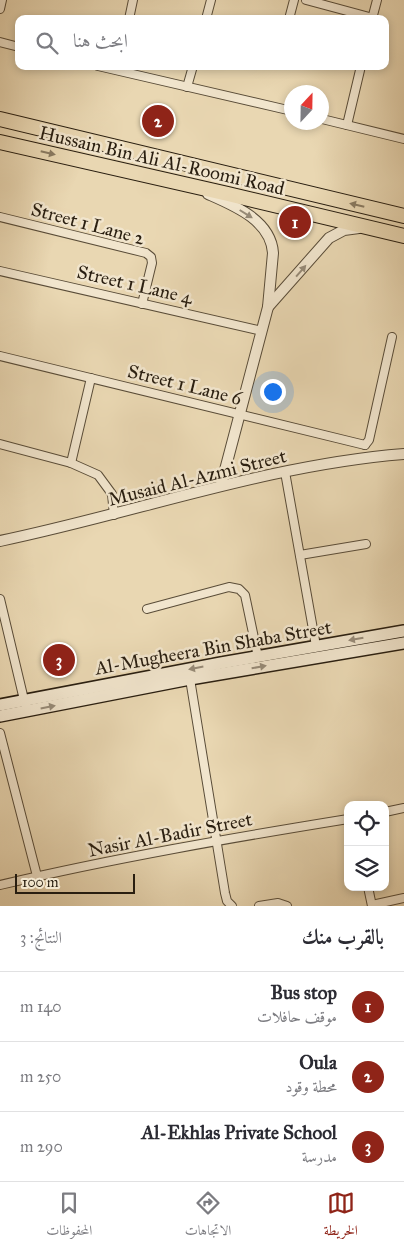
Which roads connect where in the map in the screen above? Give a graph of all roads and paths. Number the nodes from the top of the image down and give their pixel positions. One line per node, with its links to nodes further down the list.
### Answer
1 (2, 0): 7 (street)
2 (133, 0): 8 (street)
3 (211, 0): 9 (street)
4 (294, 0): 10 (street)
5 (306, 0): 11 (street)
6 (377, 0): 12 (street)
7 (0, 9)
8 (130, 15)
9 (207, 15)
10 (290, 15)
11 (361, 15)
12 (373, 15)
13 (0, 42): 14 (street)
14 (15, 46)
15 (124, 70): 18 (street)
16 (192, 70): 18 (street)
17 (360, 70): 22 (street)
18 (188, 87): 19 (street)
19 (284, 110)
20 (0, 119): 27 (highway, Hussain Bin Ali Al-Roomi Road, one-way to 20)
21 (329, 120): 22 (street)
22 (347, 125): 23 (street)
23 (404, 139)
24 (0, 142): 25 (highway, Hussain Bin Ali Al-Roomi Road, one-way to 25)
25 (187, 184): 26 (highway, Hussain Bin Ali Al-Roomi Road); 34 (street, one-way to 34)
26 (228, 194): 27 (highway); 30 (highway, Hussain Bin Ali Al-Roomi Road)
27 (378, 210): 28 (highway, Hussain Bin Ali Al-Roomi Road)
28 (404, 216)
29 (0, 217): 33 (street, Street 1 Lane 2)
30 (367, 227): 31 (highway, Hussain Bin Ali Al-Roomi Road); 34 (street, one-way to 30)
31 (401, 231)
32 (0, 271): 33 (street, Street 1 Lane 4)
33 (142, 304): 35 (street, Street 1 Lane 4)
34 (268, 307): 35 (street)
35 (262, 331): 39 (street)
36 (392, 337): 41 (street)
37 (0, 356): 38 (street, Street 1 Lane 6)
38 (92, 378): 39 (street, Street 1 Lane 6); 44 (street)
39 (240, 414): 41 (street, Street 1 Lane 6); 46 (street)
40 (0, 444): 44 (street)
41 (364, 445): 43 (street)
42 (404, 454): 43 (street, Musaid Al-Azmi Street)
43 (367, 457): 45 (street, Musaid Al-Azmi Street)
44 (71, 463): 47 (street)
45 (285, 472): 46 (street, Musaid Al-Azmi Street); 50 (street)
46 (221, 485): 47 (street, Musaid Al-Azmi Street)
47 (114, 515): 48 (street, Musaid Al-Azmi Street)
48 (0, 541)
49 (366, 544): 50 (street)
50 (300, 555): 55 (street)
51 (0, 599): 59 (street)
52 (147, 609): 56 (street)
53 (404, 631): 55 (main road, Al-Mugheera Bin Shaba Street, one-way to 55)
54 (404, 643): 57 (main road, Al-Mugheera Bin Shaba Street, one-way to 54)
55 (316, 646): 56 (main road, Al-Mugheera Bin Shaba Street)
56 (258, 657): 59 (main road, Al-Mugheera Bin Shaba Street, one-way to 59)
57 (190, 679): 59 (main road, Al-Mugheera Bin Shaba Street, one-way to 57); 65 (street)
58 (0, 705): 59 (main road, Al-Mugheera Bin Shaba Street)
59 (25, 706): 60 (main road, Al-Mugheera Bin Shaba Street)
60 (0, 716)
61 (0, 733): 66 (street)
62 (404, 808): 63 (street)
63 (389, 811)
64 (344, 820): 65 (street, Nasir Al-Badir Street)
65 (216, 841): 66 (street, Nasir Al-Badir Street); 70 (street)
66 (37, 876): 67 (street, Nasir Al-Badir Street)
67 (0, 885)
68 (369, 891): 73 (street)
69 (404, 898): 73 (street)
70 (232, 906)
71 (259, 906): 72 (street)
72 (287, 906)
73 (372, 906)

